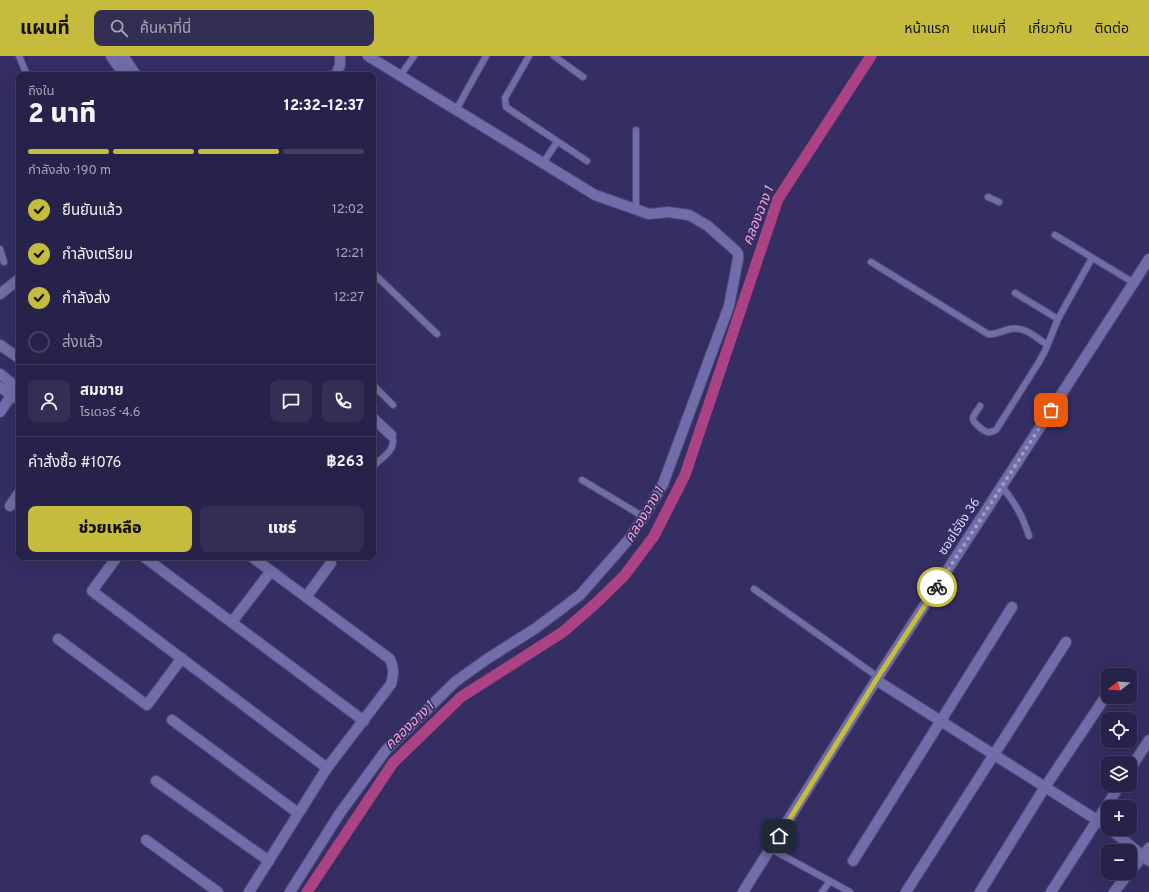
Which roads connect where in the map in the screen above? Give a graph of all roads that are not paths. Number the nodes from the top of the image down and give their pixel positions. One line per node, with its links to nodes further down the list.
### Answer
1 (19, 56): 10 (lane)
2 (112, 56): 11 (street)
3 (123, 56): 12 (street)
4 (340, 56): 13 (street)
5 (368, 56): 14 (street)
6 (414, 56): 14 (lane)
7 (486, 56): 16 (lane)
8 (529, 56): 18 (lane)
9 (554, 56): 15 (lane)
10 (26, 72)
11 (122, 72)
12 (134, 72)
13 (337, 72)
14 (400, 76): 16 (street)
15 (583, 77)
16 (456, 110): 20 (street)
17 (636, 130): 23 (lane)
18 (557, 142): 19 (lane); 20 (lane)
19 (588, 161)
20 (543, 163): 23 (street)
21 (988, 197): 22 (lane)
22 (999, 202)
23 (636, 210): 56 (street)
24 (1055, 235): 26 (lane)
25 (0, 249): 28 (lane)
26 (1092, 258): 32 (lane); 35 (lane)
27 (1149, 259): 32 (street, ซอยไร่ขิง 36)
28 (4, 262)
29 (871, 262): 38 (lane)
30 (376, 276): 36 (lane)
31 (16, 281): 34 (street)
32 (1134, 283): 53 (street, ซอยไร่ขิง 36)
33 (1015, 293): 35 (lane)
34 (0, 294)
35 (1058, 319): 38 (lane)
36 (437, 334)
37 (0, 345): 39 (street)
38 (1047, 345): 47 (lane)
39 (16, 356)
40 (0, 374): 43 (street)
41 (0, 386): 44 (street)
42 (376, 388): 46 (lane)
43 (16, 389)
44 (16, 390)
45 (16, 391): 48 (street)
46 (393, 405)
47 (980, 406)
48 (0, 412)
49 (376, 421): 50 (street)
50 (391, 435): 51 (lane)
51 (376, 463)
52 (582, 480): 56 (lane)
53 (1002, 487): 57 (lane); 70 (street, ซอยไร่ขิง 36)
54 (16, 497): 55 (street)
55 (10, 506)
56 (644, 517): 96 (street)
57 (1029, 536)
58 (115, 560): 69 (street)
59 (148, 560): 66 (street)
60 (259, 560): 62 (street)
61 (332, 563): 64 (street)
62 (271, 571): 64 (street); 66 (street)
63 (754, 589): 70 (lane)
64 (306, 597): 73 (street)
65 (1012, 607): 74 (street)
66 (232, 622): 73 (street)
67 (58, 639): 69 (street)
68 (1066, 642): 76 (street)
69 (182, 658): 78 (street)
70 (877, 678): 74 (street); 87 (street, ซอยไร่ขิง 36)
71 (1101, 703): 80 (street)
72 (172, 720): 82 (street)
73 (364, 720): 78 (street)
74 (941, 720): 76 (street); 90 (street)
75 (1149, 740): 77 (street)
76 (994, 754): 80 (street); 100 (street)
77 (1137, 758)
78 (327, 768): 82 (street)
79 (156, 782): 89 (street)
80 (1045, 787): 83 (street); 101 (street)
81 (1115, 792): 83 (street)
82 (298, 813): 89 (street)
83 (1097, 820): 84 (street); 102 (street)
84 (1101, 823)
85 (1120, 836): 88 (street)
86 (146, 840): 94 (street)
87 (771, 849): 93 (lane); 97 (street, ซอยไร่ขิง 36)
88 (1147, 855): 91 (street)
89 (268, 861): 95 (street)
90 (853, 861)
91 (1137, 866)
92 (1124, 880): 103 (street)
93 (830, 881): 98 (lane); 99 (lane)
94 (218, 892)
95 (249, 892)
96 (290, 892)
97 (743, 892)
98 (822, 892)
99 (850, 892)
100 (906, 892)
101 (980, 892)
102 (1051, 892)
103 (1114, 892)

